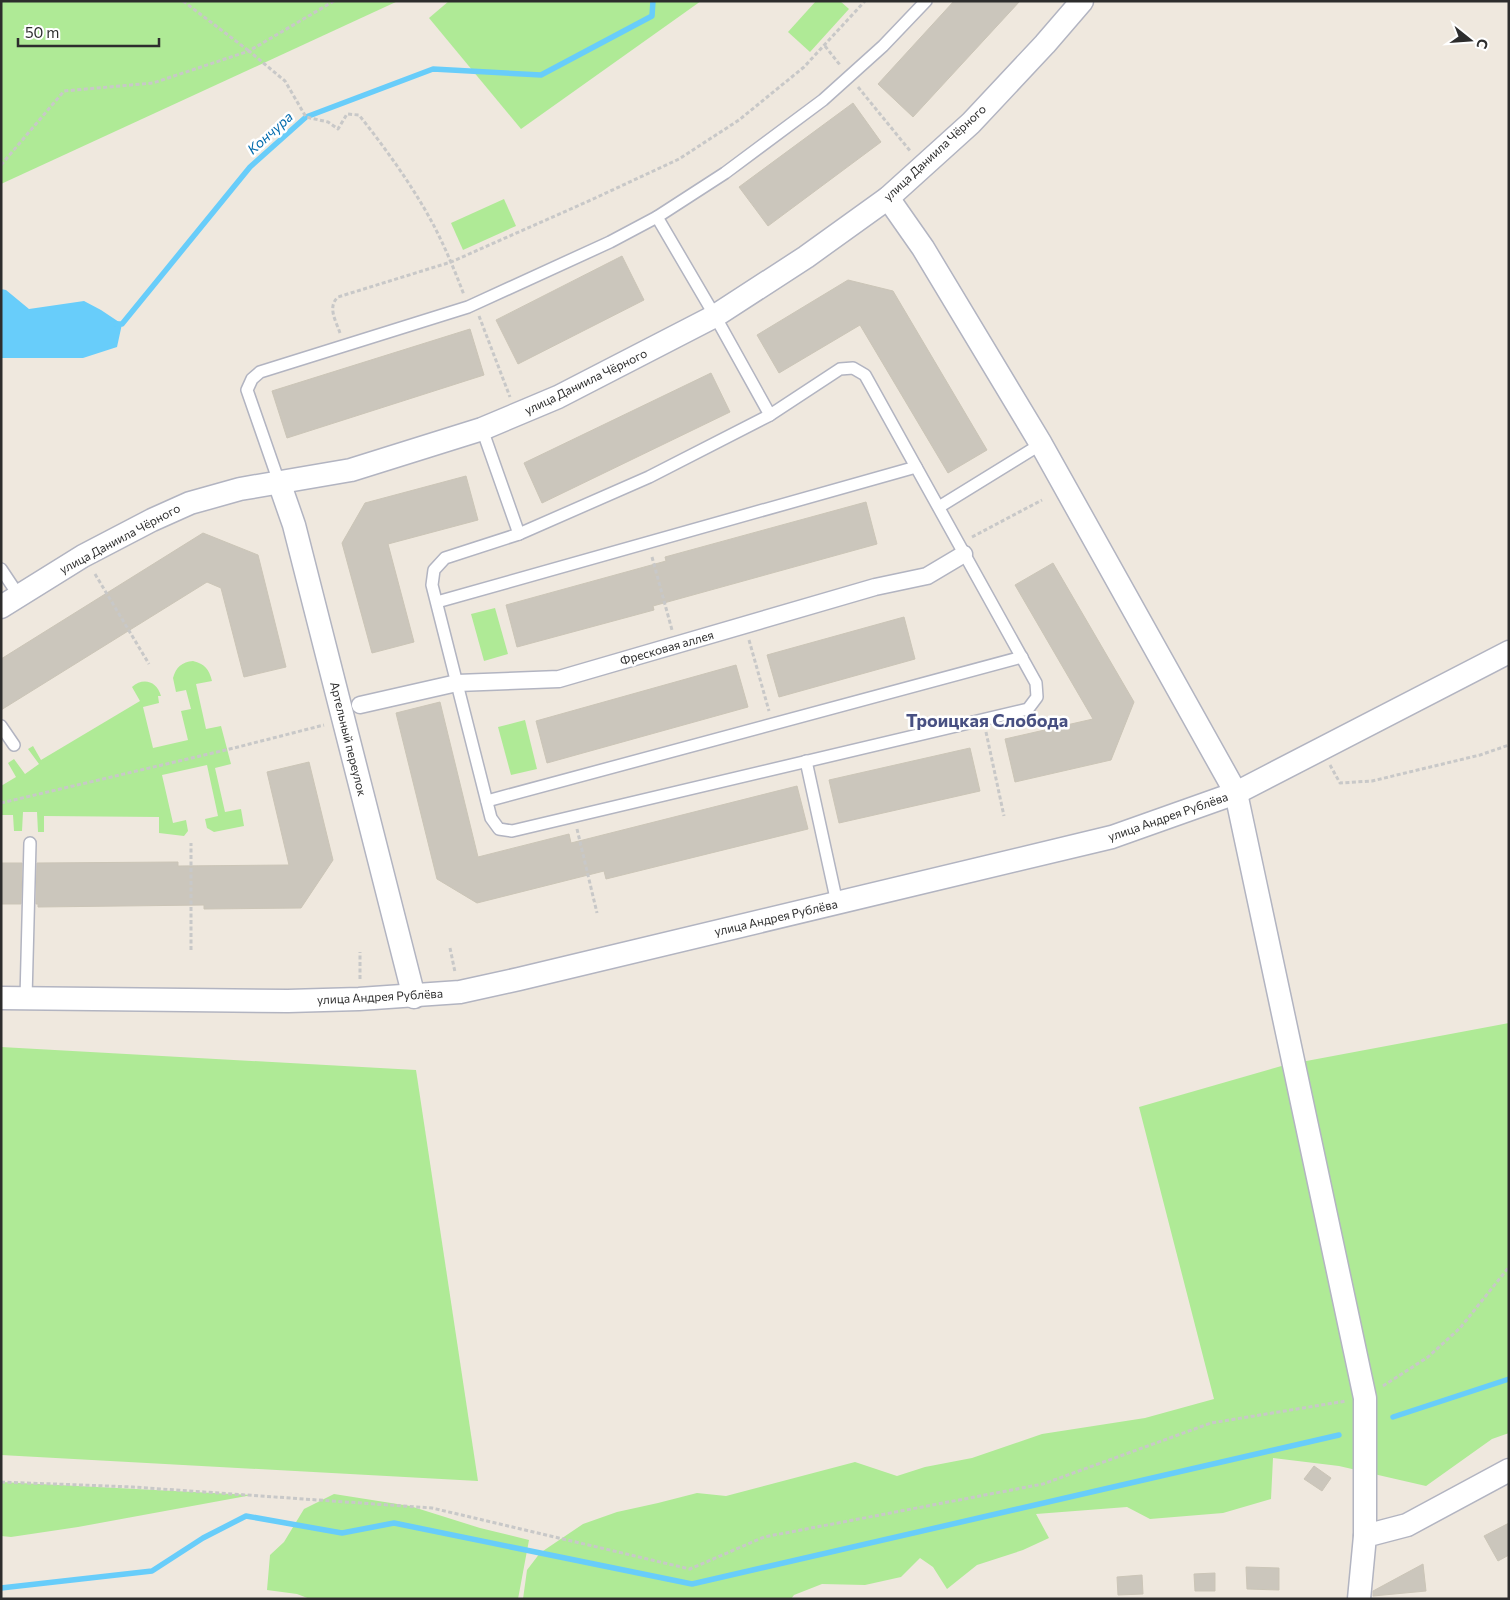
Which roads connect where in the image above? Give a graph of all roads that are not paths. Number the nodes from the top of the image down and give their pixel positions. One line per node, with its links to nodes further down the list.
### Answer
1 (926, 1): 4 (lane)
2 (1082, 1): 3 (street, улица Даниила Чёрного)
3 (888, 198): 5 (street, улица Даниила Чёрного); 8 (street)
4 (657, 217): 5 (lane); 10 (lane)
5 (715, 316): 6 (lane); 7 (street, улица Даниила Чёрного)
6 (770, 415): 9 (lane); 12 (lane)
7 (482, 429): 10 (street, улица Даниила Чёрного); 12 (lane)
8 (1041, 444): 11 (lane); 24 (street)
9 (916, 467): 11 (lane); 16 (lane)
10 (279, 482): 15 (street, улица Даниила Чёрного); 28 (street, Артельный переулок)
11 (939, 507): 13 (lane)
12 (519, 534): 16 (lane)
13 (962, 549): 18 (lane); 19 (street, Фресковая аллея)
14 (1, 569): 15 (lane)
15 (10, 601)
16 (436, 602): 19 (lane)
17 (1509, 652): 24 (street, улица Андрея Рублёва)
18 (1022, 657): 23 (lane); 25 (lane)
19 (457, 683): 20 (street, Фресковая аллея); 25 (lane)
20 (360, 705)
21 (1, 726): 22 (lane)
22 (14, 744)
23 (806, 761): 25 (lane); 27 (lane)
24 (1236, 793): 27 (street, улица Андрея Рублёва); 32 (street)
25 (487, 801)
26 (30, 842): 30 (lane)
27 (837, 903): 28 (street, улица Андрея Рублёва)
28 (414, 996): 30 (street, улица Андрея Рублёва)
29 (1, 998): 30 (street, улица Андрея Рублёва)
30 (26, 998)
31 (1509, 1470): 32 (street)
32 (1365, 1536): 33 (street)
33 (1359, 1599)

